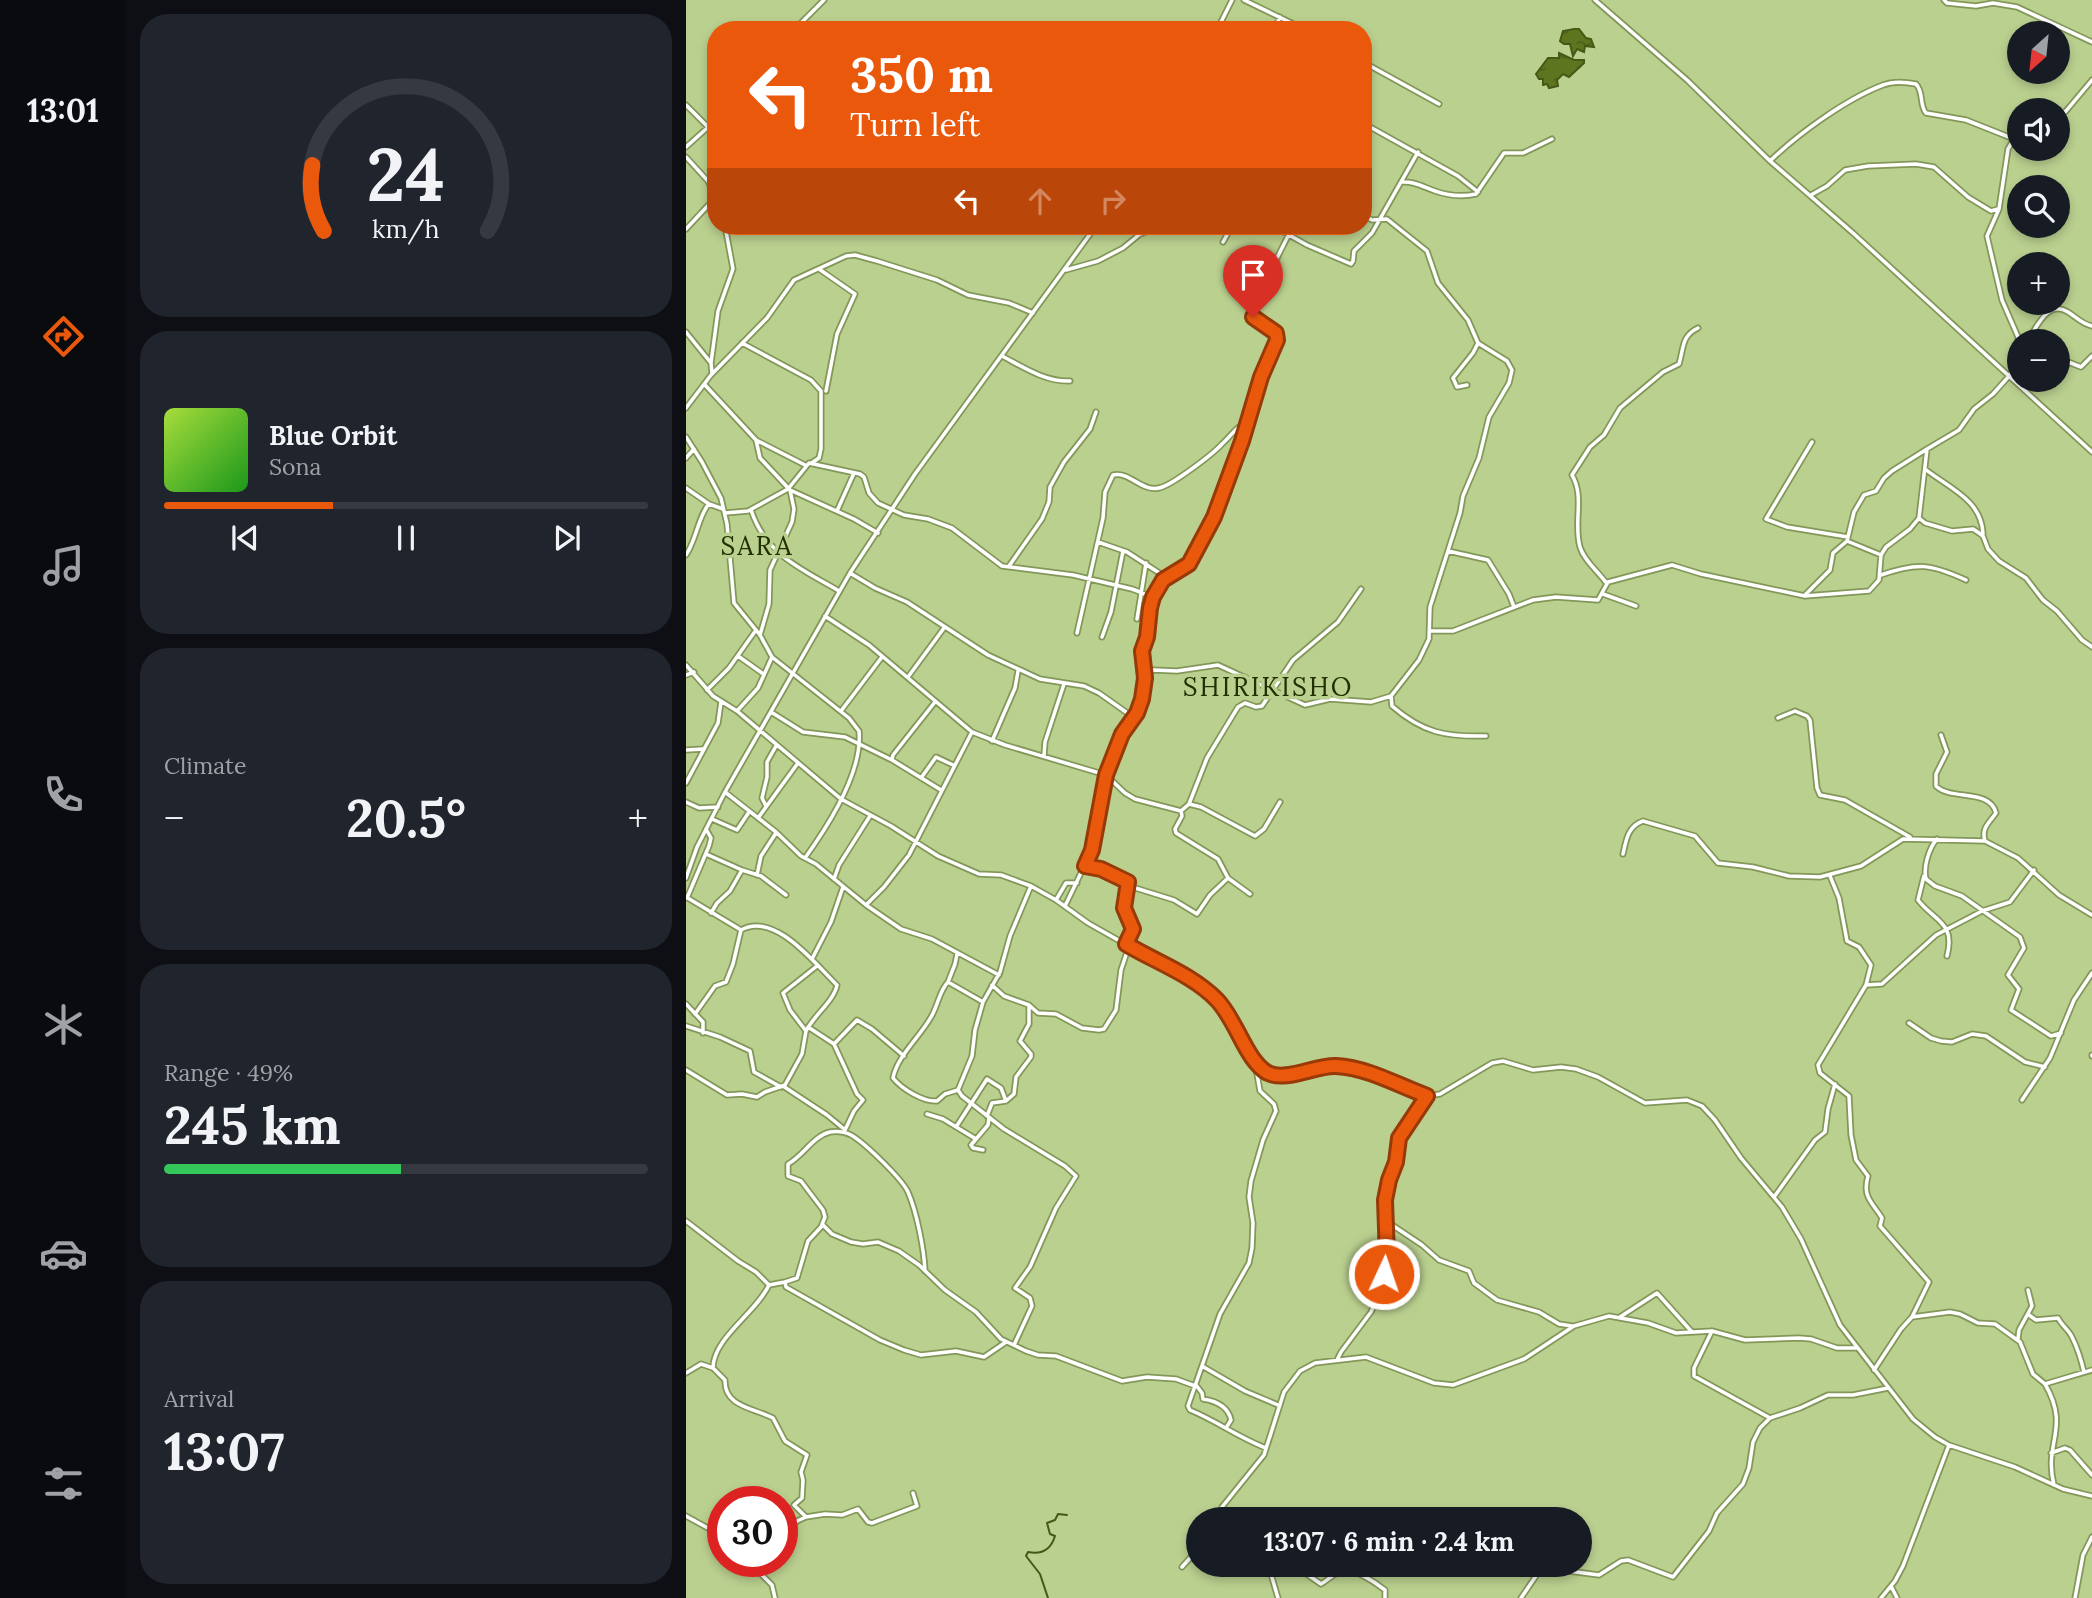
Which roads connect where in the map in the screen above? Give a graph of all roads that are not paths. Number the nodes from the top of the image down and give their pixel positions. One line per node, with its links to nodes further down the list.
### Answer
1 (824, 0): 7 (street)
2 (1232, 0): 8 (street)
3 (1244, 0): 6 (street)
4 (1595, 0): 28 (street)
5 (1944, 0): 11 (street)
6 (1280, 17): 9 (street); 10 (street)
7 (803, 21)
8 (1222, 21)
9 (1278, 21)
10 (1288, 21)
11 (2092, 42)
12 (1372, 67): 17 (street)
13 (2092, 80): 14 (street)
14 (2086, 88): 15 (street); 18 (street)
15 (2092, 91)
16 (686, 104): 19 (street)
17 (1439, 104)
18 (2070, 106)
19 (707, 126)
20 (707, 128): 24 (street)
21 (1372, 129): 25 (street)
22 (2007, 136): 28 (street)
23 (1552, 139): 31 (street)
24 (686, 147)
25 (1418, 152): 30 (street); 31 (street)
26 (2007, 156): 34 (street)
27 (686, 157): 29 (street)
28 (1770, 161): 32 (street)
29 (707, 180)
30 (1401, 182): 31 (street); 35 (street)
31 (1478, 192)
32 (1811, 195): 34 (street); 61 (street)
33 (707, 207): 37 (street)
34 (1999, 209): 52 (street)
35 (1380, 219): 36 (street); 38 (street); 56 (street)
36 (1372, 220)
37 (686, 229)
38 (1372, 234)
39 (727, 235): 59 (street)
40 (1089, 235): 48 (street)
41 (1139, 235): 48 (street)
42 (1227, 235): 46 (street)
43 (1288, 235): 71 (street)
44 (1291, 235): 45 (street)
45 (1371, 235)
46 (1223, 242)
47 (819, 269): 49 (street); 55 (street); 67 (street)
48 (1064, 270): 49 (street)
49 (1033, 313): 57 (street)
50 (2092, 326): 53 (street)
51 (1698, 328): 107 (street)
52 (2015, 329)
53 (2036, 329)
54 (686, 332): 59 (street)
55 (741, 343): 62 (street); 79 (street)
56 (1478, 343): 66 (street); 96 (street)
57 (1002, 355): 64 (street); 88 (street)
58 (2092, 356): 60 (street)
59 (711, 363): 62 (street)
60 (2070, 363)
61 (2007, 372)
62 (711, 375): 65 (street)
63 (2007, 380): 76 (street)
64 (1070, 381)
65 (705, 385): 69 (street); 73 (street)
66 (1467, 386)
67 (826, 391)
68 (2028, 392): 77 (street)
69 (686, 408)
70 (1096, 412): 101 (street)
71 (1246, 422): 94 (street); 104 (street)
72 (686, 437): 75 (street)
73 (755, 440): 80 (street); 84 (street)
74 (1812, 442): 93 (street)
75 (695, 449): 78 (street); 89 (street)
76 (1927, 449): 81 (street); 93 (street)
77 (2092, 452)
78 (686, 458)
79 (813, 463): 80 (street); 82 (street)
80 (804, 466): 84 (street)
81 (1925, 470): 90 (street); 92 (street)
82 (854, 473): 87 (street); 88 (street)
83 (686, 488): 85 (street)
84 (789, 490): 86 (street); 87 (street); 97 (street)
85 (709, 504): 89 (street); 98 (street)
86 (751, 510): 89 (street); 97 (street)
87 (837, 510): 91 (street)
88 (892, 511): 91 (street); 101 (street)
89 (724, 512): 120 (street)
90 (1919, 518): 92 (street); 99 (street)
91 (877, 533): 102 (street)
92 (1983, 536): 125 (street)
93 (1847, 539): 99 (street); 113 (street)
94 (1098, 541): 95 (street); 105 (street)
95 (1123, 551): 100 (street); 108 (street)
96 (1448, 551): 116 (street); 121 (street)
97 (777, 552): 110 (street); 123 (street)
98 (686, 555)
99 (1881, 555): 103 (street)
100 (1146, 564): 104 (street); 111 (street)
101 (1009, 566): 105 (street)
102 (850, 573): 110 (street); 119 (street)
103 (1881, 575): 106 (street); 113 (street)
104 (1167, 578): 114 (street)
105 (1090, 579): 108 (street); 122 (street)
106 (1966, 580)
107 (1607, 584): 112 (street); 113 (street)
108 (1116, 585): 111 (street); 124 (street)
109 (1360, 589): 139 (street)
110 (839, 591): 117 (street)
111 (1142, 593): 114 (street); 118 (street)
112 (1603, 594): 115 (street); 116 (street)
113 (1805, 596)
114 (1153, 597): 136 (street)
115 (1636, 606)
116 (1514, 607): 121 (street)
117 (825, 616): 128 (street); 132 (street)
118 (1137, 619)
119 (944, 628): 130 (street); 135 (street)
120 (756, 630): 123 (street); 126 (street)
121 (1431, 631): 140 (street)
122 (1077, 633)
123 (760, 635): 127 (street)
124 (1102, 637)
125 (2092, 647)
126 (738, 656): 133 (street); 138 (street)
127 (772, 657): 132 (street); 133 (street)
128 (882, 657): 135 (street); 144 (street)
129 (686, 665): 131 (street)
130 (1018, 670): 137 (street); 152 (street)
131 (694, 672): 134 (street); 138 (street)
132 (793, 673): 144 (street); 145 (street)
133 (763, 674): 143 (street)
134 (686, 675)
135 (908, 677): 142 (street)
136 (1145, 678): 139 (street); 146 (street)
137 (1065, 683): 146 (street); 156 (street)
138 (707, 691): 141 (street)
139 (1273, 691): 140 (street); 171 (street)
140 (1391, 696): 151 (street)
141 (721, 702): 143 (street); 155 (street)
142 (935, 702): 149 (street); 160 (street)
143 (737, 711): 148 (street)
144 (841, 711): 153 (street)
145 (771, 712): 148 (street); 153 (street)
146 (1133, 718): 163 (street)
147 (1778, 718): 181 (street)
148 (761, 732): 154 (street); 167 (street)
149 (972, 732): 152 (street); 162 (street)
150 (1941, 735): 183 (street)
151 (1486, 736)
152 (992, 741): 158 (street)
153 (860, 744): 160 (street); 168 (street)
154 (776, 746): 161 (street); 173 (street)
155 (703, 749): 157 (street); 165 (street)
156 (1043, 749): 158 (street); 159 (street)
157 (686, 750)
158 (1037, 753): 159 (street)
159 (1044, 756): 163 (street)
160 (891, 760): 164 (street)
161 (798, 762): 168 (street); 173 (street)
162 (953, 765): 164 (street); 166 (street)
163 (1106, 775): 175 (street); 188 (street)
164 (921, 778): 166 (street)
165 (686, 783)
166 (941, 790): 184 (street)
167 (725, 792): 172 (street); 174 (street)
168 (841, 799): 176 (street); 187 (street)
169 (686, 802): 172 (street)
170 (1280, 802): 171 (street)
171 (1189, 804): 175 (street)
172 (718, 807): 177 (street)
173 (766, 807): 178 (street)
174 (749, 811): 177 (street); 178 (street)
175 (1181, 811): 195 (street)
176 (870, 816): 184 (street); 196 (street)
177 (712, 818): 179 (street)
178 (758, 818): 180 (street)
179 (706, 829): 185 (street); 194 (street)
180 (776, 832): 187 (street); 191 (street)
181 (1910, 838): 182 (street); 192 (street)
182 (1937, 839): 183 (street); 193 (street)
183 (1985, 841): 190 (street)
184 (915, 842): 198 (street); 205 (street)
185 (706, 854): 189 (street); 203 (street)
186 (1623, 854): 192 (street)
187 (805, 858): 196 (street)
188 (1085, 866): 197 (street); 199 (street)
189 (742, 870): 191 (street); 208 (street)
190 (2034, 870): 207 (street); 209 (street)
191 (757, 874): 202 (street)
192 (1830, 876): 222 (street)
193 (1924, 876): 207 (street); 210 (street)
194 (686, 878)
195 (1228, 878): 199 (street); 201 (street)
196 (834, 879): 200 (street)
197 (1077, 883): 204 (street); 206 (street)
198 (1031, 886): 204 (street); 218 (street)
199 (1129, 886): 212 (street)
200 (843, 887): 205 (street); 215 (street)
201 (1250, 894)
202 (786, 895)
203 (687, 898): 208 (street)
204 (1056, 900): 206 (street)
205 (866, 905): 213 (street)
206 (1065, 906): 212 (street)
207 (1982, 911): 210 (street); 231 (street)
208 (711, 913): 211 (street)
209 (2092, 915)
210 (1947, 929): 214 (street); 222 (street)
211 (741, 930): 215 (street); 226 (street)
212 (1128, 945): 225 (street); 234 (street)
213 (956, 953): 218 (street); 220 (street)
214 (1947, 956)
215 (812, 960): 216 (street)
216 (817, 966): 229 (street); 229 (street)
217 (2092, 973): 219 (street)
218 (999, 975): 221 (street)
219 (2090, 979): 231 (street)
220 (948, 982): 223 (street); 233 (street)
221 (992, 985): 223 (street); 225 (street)
222 (1866, 985): 237 (street)
223 (984, 1002): 239 (street)
224 (686, 1004): 226 (street)
225 (1029, 1005): 242 (street)
226 (695, 1014): 230 (street)
227 (1909, 1023): 235 (street)
228 (686, 1026): 230 (street)
229 (807, 1029): 232 (street); 238 (street)
230 (703, 1033): 238 (street)
231 (2061, 1033): 235 (street)
232 (834, 1044): 233 (street); 247 (street)
233 (904, 1056): 239 (street)
234 (1255, 1062): 240 (street); 269 (street)
235 (2045, 1067): 241 (street)
236 (686, 1070): 238 (street)
237 (1835, 1084): 250 (street); 260 (street)
238 (782, 1087): 247 (street)
239 (958, 1090): 243 (street)
240 (1427, 1096): 250 (street); 251 (street)
241 (2022, 1100)
242 (1006, 1101): 243 (street); 245 (street)
243 (972, 1103): 245 (street); 246 (street)
244 (927, 1114): 246 (street)
245 (988, 1117): 248 (street); 266 (street)
246 (956, 1128): 248 (street)
247 (847, 1132): 253 (street); 254 (street)
248 (976, 1139): 249 (street)
249 (983, 1150)
250 (1774, 1197): 267 (street)
251 (1385, 1220): 261 (street); 268 (street)
252 (686, 1221): 256 (street)
253 (822, 1224): 254 (street); 255 (street)
254 (925, 1271): 265 (street)
255 (785, 1282): 256 (street); 265 (street)
256 (769, 1285): 270 (street)
257 (2028, 1290): 258 (street)
258 (2029, 1315): 264 (street); 273 (street)
259 (1619, 1317): 261 (street); 263 (street); 263 (street)
260 (1912, 1317): 264 (street); 272 (street)
261 (1574, 1326): 268 (street)
262 (1712, 1331): 263 (street); 267 (street); 279 (street)
263 (1692, 1332)
264 (2018, 1339): 275 (street)
265 (1006, 1342): 266 (street)
266 (1014, 1345): 276 (street)
267 (1857, 1348): 272 (street)
268 (1337, 1360): 278 (street)
269 (1202, 1366): 276 (street); 278 (street)
270 (713, 1368): 274 (street); 290 (street)
271 (2092, 1370): 273 (street)
272 (1874, 1371): 277 (street)
273 (2084, 1372): 275 (street)
274 (686, 1373)
275 (2045, 1384): 283 (street)
276 (1196, 1386): 280 (street); 280 (street)
277 (1888, 1388): 279 (street); 281 (street)
278 (1278, 1405): 282 (street)
279 (1770, 1418): 305 (street)
280 (1226, 1428): 282 (street)
281 (1949, 1445): 285 (street); 301 (street)
282 (1266, 1448): 288 (street)
283 (2051, 1453): 284 (street); 285 (street)
284 (2092, 1475)
285 (2054, 1485): 287 (street)
286 (913, 1493): 290 (street)
287 (2092, 1496)
288 (1224, 1507)
289 (686, 1516): 292 (street)
290 (806, 1517): 291 (street)
291 (798, 1521)
292 (707, 1528)
293 (2092, 1537): 308 (street)
294 (1186, 1562): 295 (street)
295 (1182, 1566)
296 (764, 1577): 302 (street)
297 (1272, 1577): 303 (street)
298 (1311, 1577): 299 (street)
299 (1332, 1577)
300 (1362, 1577): 304 (street)
301 (1891, 1587): 306 (street); 307 (street)
302 (775, 1598)
303 (1278, 1598)
304 (1385, 1598)
305 (1521, 1598)
306 (1881, 1598)
307 (1897, 1598)
308 (2075, 1598)

